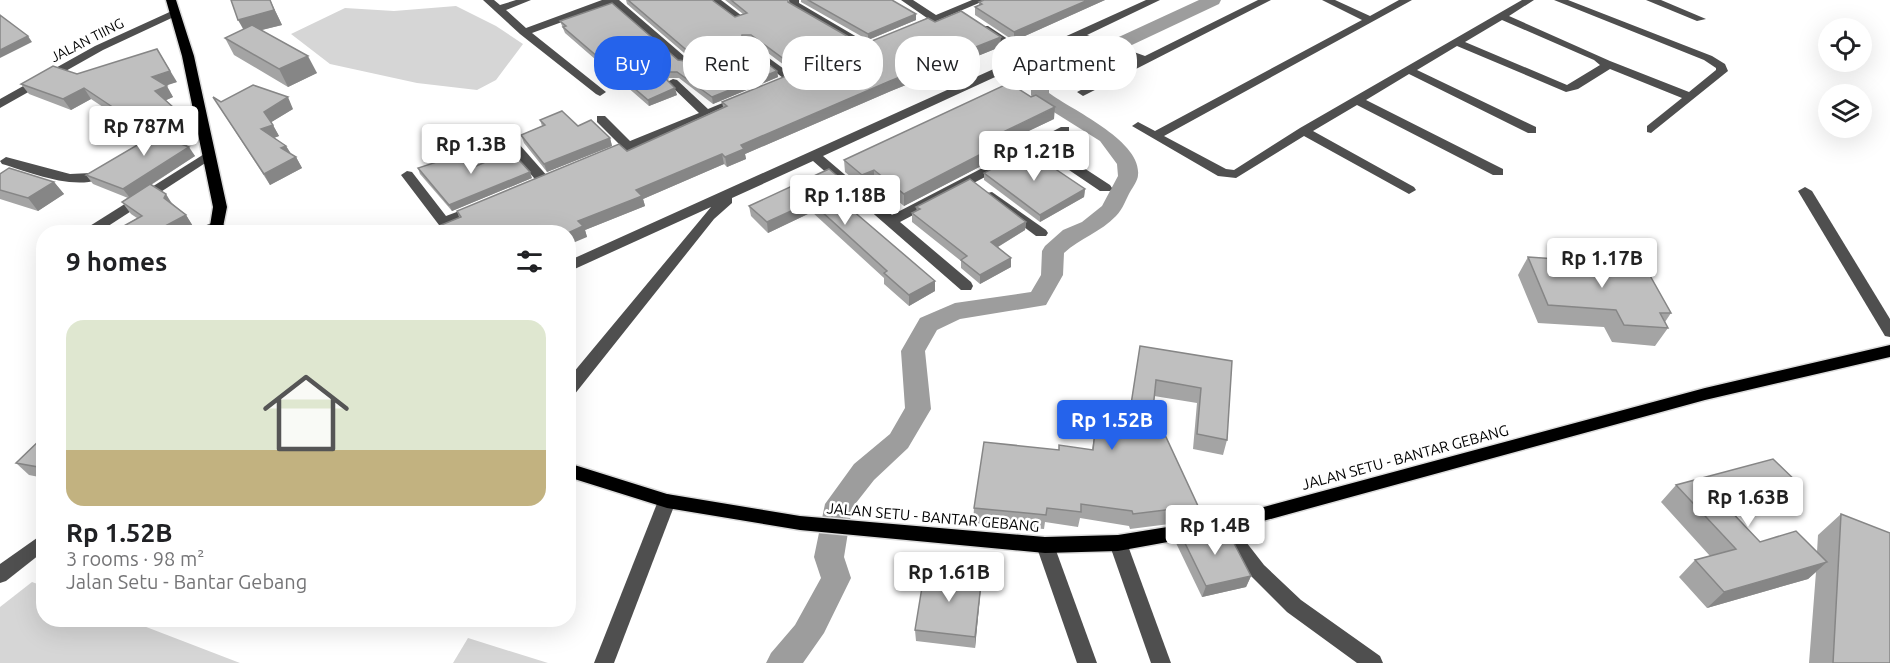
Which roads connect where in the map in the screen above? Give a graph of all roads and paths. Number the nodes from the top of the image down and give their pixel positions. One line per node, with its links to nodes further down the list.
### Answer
1 (488, 0): 16 (street)
2 (526, 0): 16 (street)
3 (613, 0): 23 (street); 29 (street)
4 (714, 0): 19 (street)
5 (794, 0): 26 (street)
6 (906, 0): 20 (street)
7 (1155, 0): 25 (street)
8 (1266, 0): 30 (street)
9 (1327, 0): 22 (street)
10 (1529, 0): 18 (street)
11 (1559, 0): 40 (street)
12 (1651, 0): 21 (street)
13 (975, 1): 17 (street)
14 (1401, 1): 22 (street)
15 (173, 3): 42 (street, JALAN TIING); 54 (main road)
16 (499, 9): 23 (street)
17 (966, 16): 20 (street); 27 (street)
18 (1501, 16): 28 (street); 32 (street)
19 (741, 19)
20 (935, 19): 24 (street)
21 (1701, 19)
22 (1370, 20): 50 (street)
23 (524, 32): 37 (street)
24 (897, 35)
25 (1077, 35): 30 (street)
26 (848, 36)
27 (996, 36)
28 (1456, 42): 32 (street); 33 (street)
29 (683, 60)
30 (1146, 60): 38 (street)
31 (770, 62): 34 (street)
32 (1606, 63): 40 (street)
33 (1409, 70): 41 (street); 48 (street)
34 (782, 71)
35 (992, 73): 55 (street)
36 (673, 82): 43 (street)
37 (600, 92)
38 (1083, 92)
39 (749, 96): 43 (street)
40 (1691, 97): 46 (street)
41 (1357, 100): 49 (street); 59 (street)
42 (0, 104)
43 (706, 114): 53 (street)
44 (601, 120): 53 (street)
45 (1138, 126): 50 (street)
46 (1651, 129)
47 (1065, 130): 52 (street)
48 (1533, 130)
49 (1304, 131): 50 (street); 65 (street)
50 (1155, 136)
51 (507, 138): 62 (street)
52 (1038, 144): 61 (street); 63 (street)
53 (628, 146): 56 (street)
54 (209, 155): 69 (street); 70 (main road)
55 (814, 155): 64 (street); 68 (street)
56 (597, 159)
57 (6, 161): 58 (street)
58 (121, 162)
59 (1498, 172)
60 (407, 175): 67 (street)
61 (970, 179): 68 (street); 71 (street)
62 (544, 181)
63 (1105, 188)
64 (738, 189): 72 (street); 76 (street)
65 (1409, 190)
66 (1805, 191): 74 (street)
67 (494, 201)
68 (891, 221): 73 (street)
69 (101, 225)
70 (218, 225)
71 (1041, 233)
72 (576, 263)
73 (966, 286)
74 (1890, 332)
75 (1890, 351): 79 (main road, JALAN SETU - BANTAR GEBANG)
76 (576, 381)
77 (576, 473): 78 (main road, JALAN SETU - BANTAR GEBANG)
78 (667, 501): 81 (main road, JALAN SETU - BANTAR GEBANG); 84 (street)
79 (1223, 525): 80 (main road, JALAN SETU - BANTAR GEBANG); 87 (street)
80 (1118, 543): 81 (main road, JALAN SETU - BANTAR GEBANG); 86 (street)
81 (1045, 545): 85 (street)
82 (36, 546): 83 (street)
83 (0, 575)
84 (604, 663)
85 (1087, 663)
86 (1161, 663)
87 (1373, 663)

